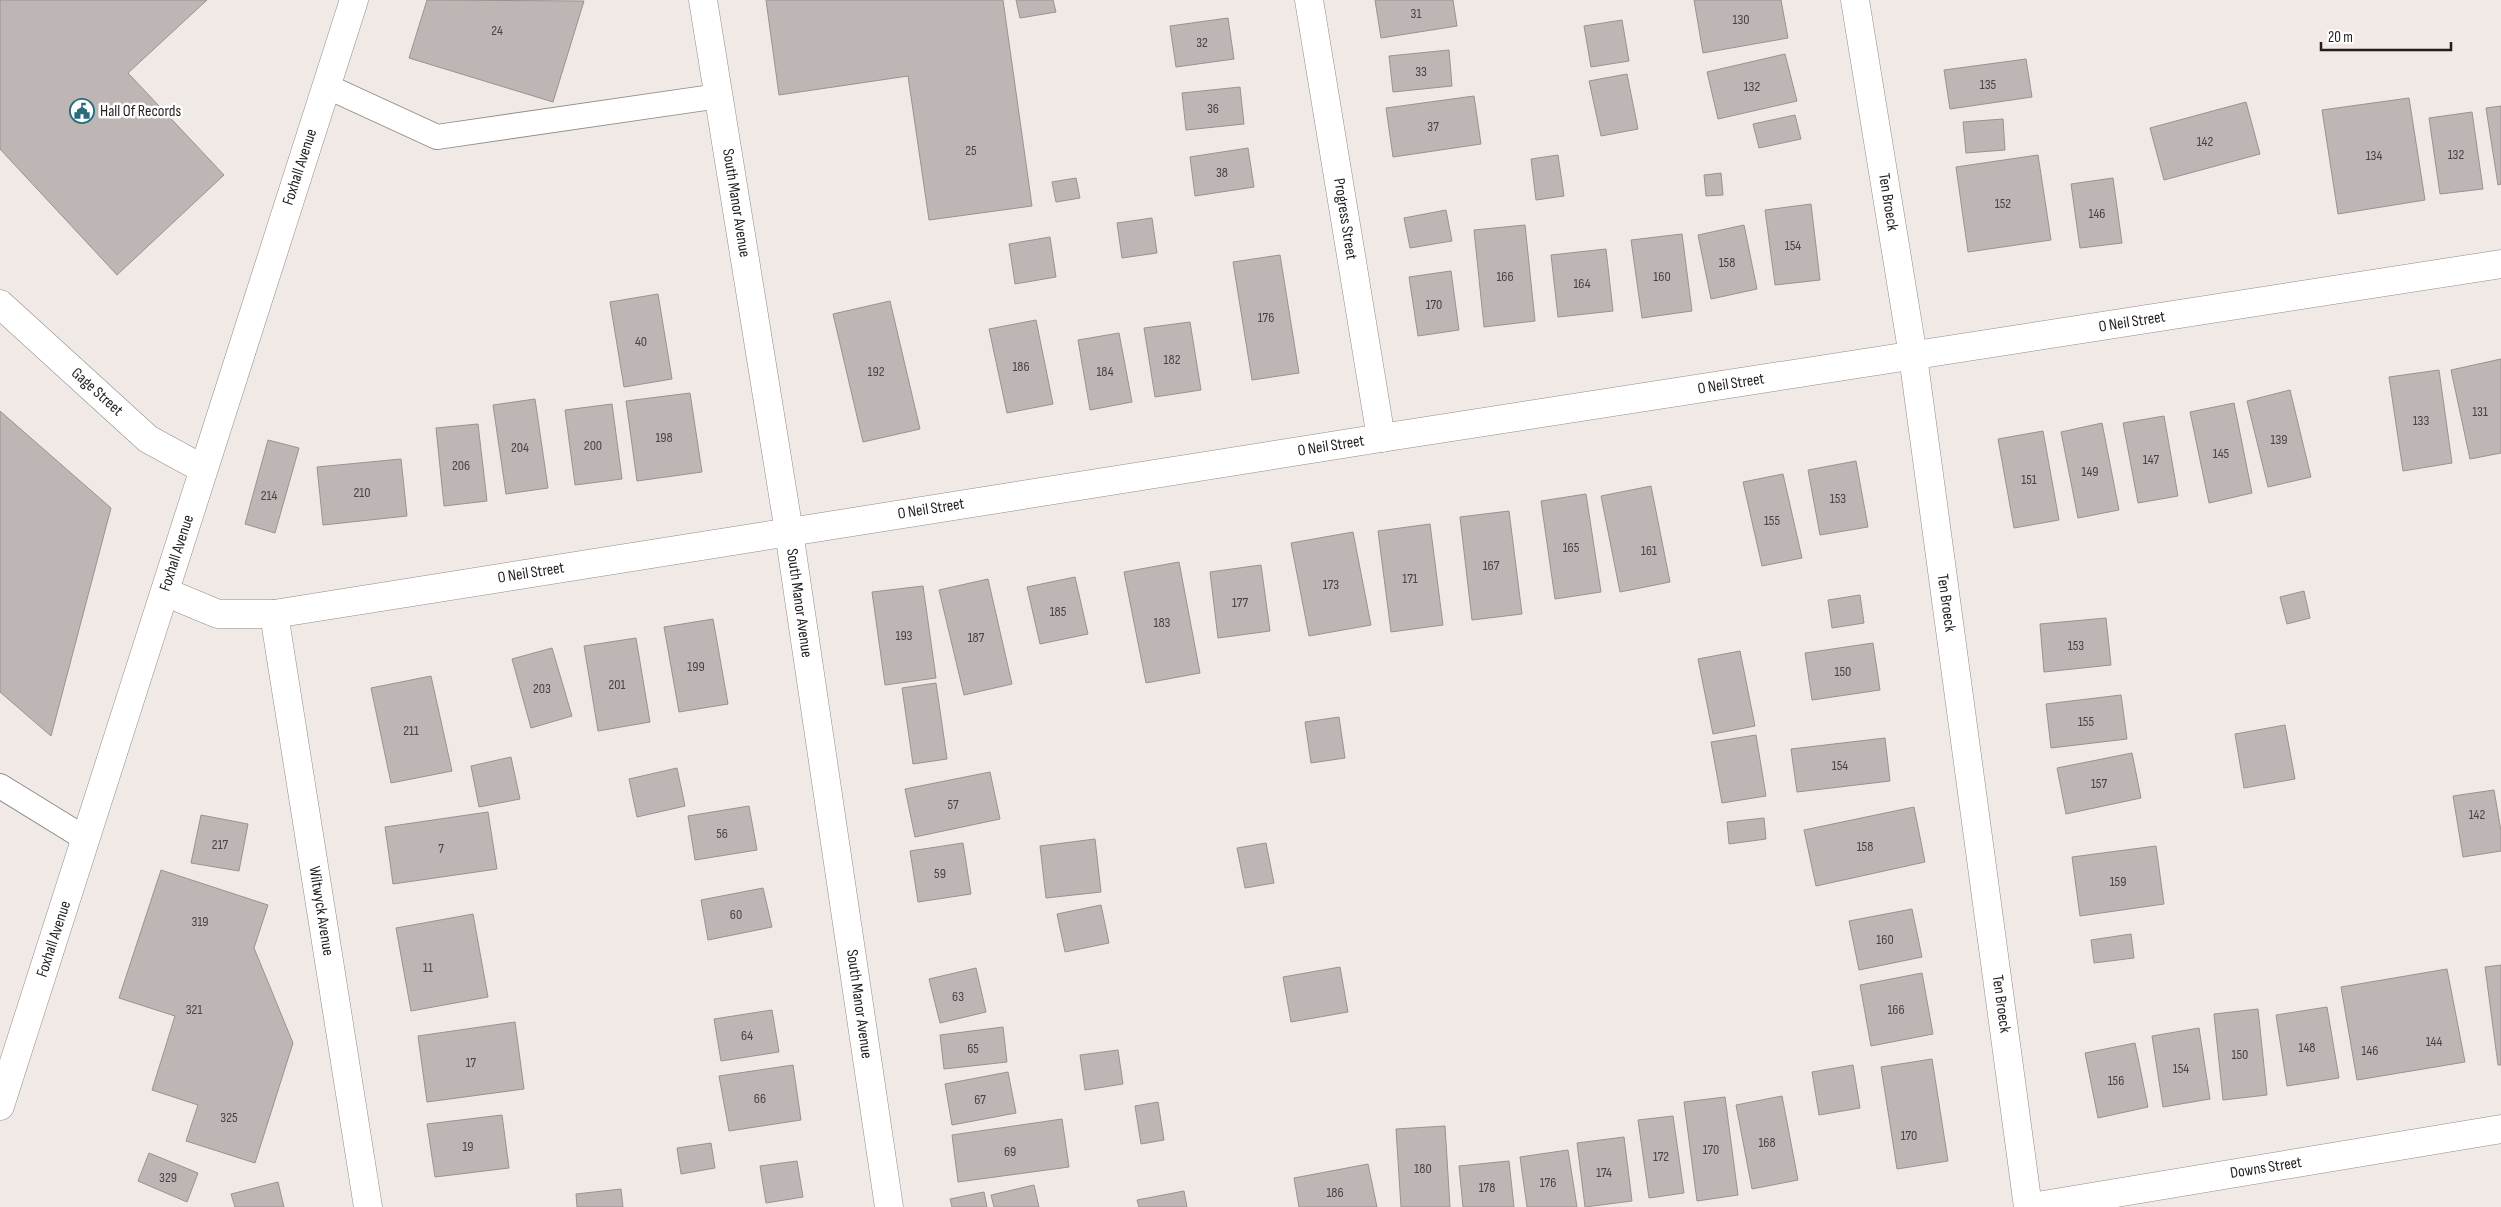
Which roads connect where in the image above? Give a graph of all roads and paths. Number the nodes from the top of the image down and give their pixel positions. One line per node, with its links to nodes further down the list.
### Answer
1 (354, 0): 5 (street, Foxhall Avenue)
2 (703, 0): 6 (street, South Manor Avenue)
3 (1309, 0): 10 (street, Progress Street)
4 (1855, 0): 9 (street, Ten Broeck)
5 (326, 86): 6 (lane); 11 (street, Foxhall Avenue)
6 (719, 96): 12 (street, South Manor Avenue)
7 (2501, 264): 9 (street, O Neil Street)
8 (0, 304): 11 (street, Gage Street)
9 (1913, 356): 10 (street, O Neil Street); 21 (street, Ten Broeck)
10 (1381, 438): 12 (street, O Neil Street)
11 (204, 469): 13 (street, Foxhall Avenue)
12 (789, 532): 14 (street, O Neil Street); 20 (street, South Manor Avenue)
13 (165, 592): 14 (street, O Neil Street); 16 (street, Foxhall Avenue)
14 (274, 614): 19 (street, Wiltwyck Avenue)
15 (0, 786): 16 (lane)
16 (86, 840): 17 (street, Foxhall Avenue)
17 (0, 1106)
18 (2501, 1129): 21 (street, Downs Street)
19 (368, 1207)
20 (889, 1207)
21 (2030, 1207)

